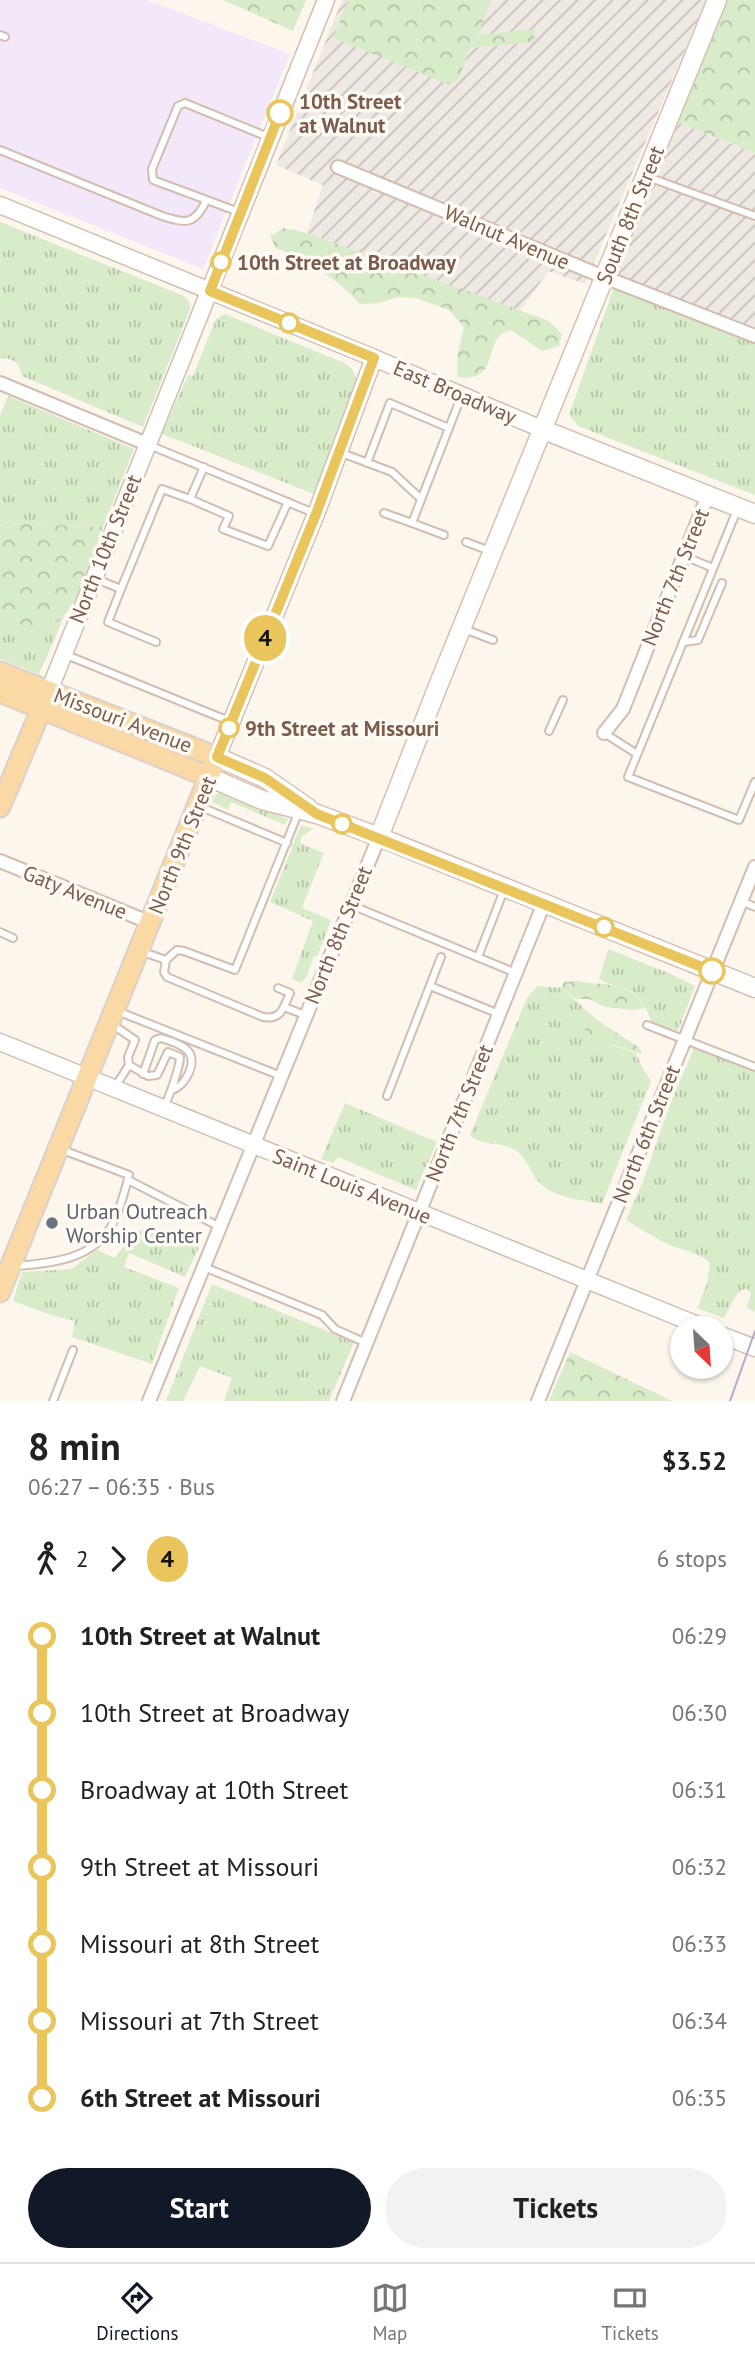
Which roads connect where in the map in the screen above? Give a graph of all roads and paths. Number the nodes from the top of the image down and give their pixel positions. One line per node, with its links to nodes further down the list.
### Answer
1 (326, 0): 3 (street, North 10th Street)
2 (717, 0): 6 (main road, South 8th Street)
3 (270, 137): 7 (lane); 9 (street, North 10th Street)
4 (0, 150): 7 (lane)
5 (338, 167): 11 (street, Walnut Avenue)
6 (645, 176): 10 (lane); 11 (main road, South 8th Street)
7 (206, 201): 9 (lane)
8 (0, 205): 12 (street, East Broadway)
9 (241, 213): 12 (street, North 10th Street)
10 (755, 216)
11 (604, 277): 13 (street, Walnut Avenue); 18 (main road, South 8th Street)
12 (210, 291): 14 (street, East Broadway); 19 (street, North 10th Street)
13 (755, 336)
14 (374, 358): 16 (street, East Broadway); 20 (street, North 9th Street)
15 (0, 383): 19 (street)
16 (461, 395): 17 (lane); 18 (street, East Broadway)
17 (449, 428): 21 (lane); 25 (lane)
18 (544, 430): 23 (main road, East Broadway); 33 (main road, North 8th Street)
19 (147, 444): 22 (lane); 36 (street, North 10th Street)
20 (338, 452): 21 (lane); 29 (street, North 9th Street)
21 (366, 463): 25 (lane)
22 (204, 467): 24 (lane); 26 (lane)
23 (708, 495): 27 (main road, East Broadway); 34 (street, North 7th Street)
24 (190, 499): 26 (lane); 38 (lane)
25 (421, 499): 30 (lane)
26 (288, 502): 29 (lane)
27 (747, 511): 35 (lane)
28 (384, 513): 30 (lane)
29 (316, 514): 49 (street, North 9th Street)
30 (412, 523): 31 (lane)
31 (444, 535)
32 (466, 542): 33 (lane)
33 (494, 552): 39 (main road, North 8th Street)
34 (684, 556): 35 (lane); 51 (street, North 7th Street)
35 (713, 568): 42 (lane)
36 (94, 578): 38 (lane); 43 (street, North 10th Street)
37 (722, 583): 42 (lane)
38 (121, 589): 41 (lane)
39 (462, 628): 40 (lane); 60 (main road, North 8th Street)
40 (494, 640)
41 (156, 642)
42 (683, 642): 52 (lane)
43 (63, 654): 45 (street, North 10th Street); 49 (lane)
44 (0, 672): 45 (main road, Missouri Avenue)
45 (49, 691): 48 (main road, North 10th Street); 53 (main road, Missouri Avenue)
46 (0, 692): 48 (main road, Missouri Avenue)
47 (563, 700): 50 (lane)
48 (41, 710): 54 (main road, Missouri Avenue); 58 (main road, North 10th Street)
49 (231, 722): 53 (street, North 9th Street)
50 (549, 731)
51 (604, 733): 52 (lane)
52 (637, 754): 56 (lane)
53 (217, 757): 54 (main road, North 9th Street); 59 (main road, Missouri Avenue)
54 (209, 776): 57 (main road, North 9th Street); 59 (main road, Missouri Avenue)
55 (755, 782): 56 (lane)
56 (752, 795)
57 (197, 806): 61 (lane); 70 (main road, North 9th Street)
58 (0, 807)
59 (308, 812): 60 (main road, Missouri Avenue); 61 (lane)
60 (379, 837): 65 (main road, Missouri Avenue); 68 (street, North 8th Street)
61 (287, 843): 76 (lane)
62 (0, 861): 70 (street, Gaty Avenue)
63 (755, 867): 64 (street, North 6th Street)
64 (751, 887): 66 (street, North 6th Street)
65 (505, 888): 67 (main road, Missouri Avenue); 75 (lane)
66 (741, 901): 69 (lane); 77 (street, North 6th Street)
67 (544, 903): 77 (main road, Missouri Avenue); 78 (street, North 7th Street)
68 (351, 905): 75 (lane); 84 (street, North 8th Street)
69 (755, 906)
70 (151, 923): 73 (main road, North 9th Street)
71 (0, 932): 72 (lane)
72 (13, 938)
73 (139, 950): 76 (lane); 85 (main road, North 9th Street)
74 (441, 957): 79 (lane)
75 (478, 957): 78 (lane)
76 (166, 960): 82 (lane)
77 (712, 971): 81 (main road, Missouri Avenue); 87 (street, North 6th Street)
78 (516, 973): 83 (street, North 7th Street)
79 (430, 986): 83 (lane); 96 (lane)
80 (278, 988): 82 (lane)
81 (755, 988)
82 (284, 1007): 84 (lane)
83 (499, 1014): 101 (street, North 7th Street)
84 (305, 1015): 92 (street, North 8th Street)
85 (112, 1016): 89 (lane); 92 (lane); 93 (main road, North 9th Street)
86 (647, 1025): 87 (lane)
87 (685, 1039): 90 (lane); 105 (street, North 6th Street)
88 (0, 1042): 93 (street, Saint Louis Avenue)
89 (129, 1065): 91 (lane); 94 (lane)
90 (755, 1067)
91 (143, 1074): 95 (lane); 95 (lane)
92 (281, 1076): 98 (street, North 8th Street)
93 (87, 1078): 94 (street, Saint Louis Avenue); 99 (main road, North 9th Street)
94 (114, 1089): 97 (street, Saint Louis Avenue)
95 (172, 1090): 97 (lane)
96 (387, 1096)
97 (163, 1109): 98 (street, Saint Louis Avenue)
98 (252, 1145): 101 (street, Saint Louis Avenue); 102 (street, North 8th Street)
99 (58, 1148): 100 (lane); 103 (main road, North 9th Street)
100 (128, 1180): 102 (lane); 103 (lane)
101 (418, 1214): 105 (street, Saint Louis Avenue); 109 (street, North 7th Street)
102 (220, 1227): 104 (street, North 8th Street)
103 (10, 1266): 106 (main road, North 9th Street)
104 (204, 1267): 109 (lane); 113 (street, North 8th Street)
105 (586, 1281): 107 (street, Saint Louis Avenue); 115 (street, North 6th Street)
106 (0, 1292)
107 (675, 1316)
108 (733, 1340): 110 (street)
109 (366, 1343): 114 (street, North 7th Street)
110 (755, 1348)
111 (73, 1350): 112 (lane)
112 (53, 1401)
113 (149, 1401)
114 (343, 1401)
115 (538, 1401)

